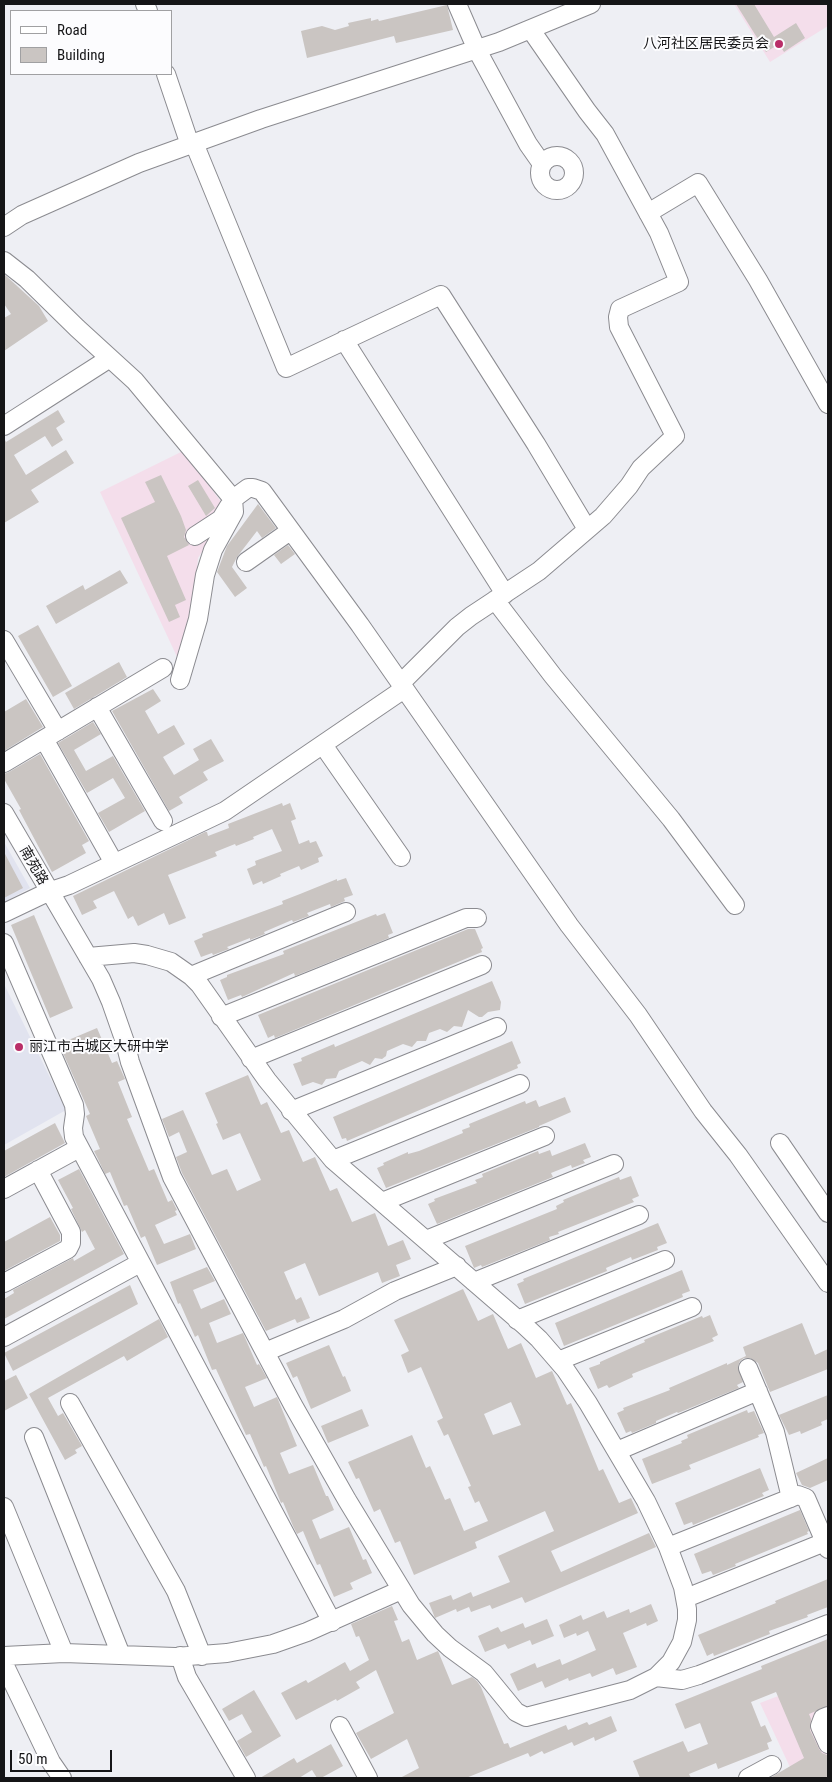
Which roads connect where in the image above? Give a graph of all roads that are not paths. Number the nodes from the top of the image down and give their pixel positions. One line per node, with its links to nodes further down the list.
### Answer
1 (456, 4): 4 (street)
2 (591, 4): 3 (street)
3 (531, 30): 4 (street); 8 (street)
4 (477, 50): 6 (street); 7 (street)
5 (166, 75): 6 (street)
6 (192, 144): 9 (street); 11 (street)
7 (542, 164)
8 (648, 213): 13 (street); 16 (street)
9 (4, 227)
10 (4, 261): 12 (street)
11 (344, 340): 16 (street); 20 (street)
12 (110, 358): 14 (street); 15 (street)
13 (828, 404)
14 (4, 426)
15 (233, 499): 17 (street); 18 (street); 23 (street)
16 (588, 529): 20 (street)
17 (290, 531): 19 (street); 24 (street)
18 (195, 536)
19 (246, 562)
20 (500, 597): 24 (street); 34 (street)
21 (4, 640): 26 (street)
22 (163, 668): 25 (street)
23 (180, 680)
24 (402, 686): 27 (street); 63 (street)
25 (97, 708): 26 (street); 30 (street)
26 (51, 735): 28 (street); 32 (street)
27 (323, 745): 31 (street); 32 (street)
28 (4, 763)
29 (4, 813): 33 (street, 南苑路)
30 (163, 822)
31 (401, 857)
32 (114, 863): 33 (street)
33 (48, 892): 36 (street); 39 (street, 南苑路)
34 (735, 905)
35 (346, 912): 41 (street)
36 (4, 913)
37 (477, 918): 42 (street)
38 (4, 943): 49 (street)
39 (88, 957): 41 (street); 67 (street, 南苑路)
40 (482, 965): 44 (street)
41 (191, 976): 42 (street)
42 (221, 1017): 44 (street)
43 (497, 1027): 46 (street)
44 (251, 1059): 46 (street)
45 (520, 1084): 50 (street)
46 (291, 1111): 50 (street)
47 (545, 1136): 54 (street)
48 (780, 1144): 55 (street)
49 (79, 1148): 52 (street); 59 (street)
50 (333, 1160): 54 (street)
51 (614, 1164): 57 (street)
52 (38, 1170): 53 (street); 62 (street)
53 (4, 1189)
54 (382, 1202): 57 (street)
55 (828, 1213)
56 (639, 1215): 61 (street)
57 (426, 1240): 60 (street)
58 (665, 1260): 65 (street)
59 (140, 1263): 66 (street); 80 (street)
60 (457, 1266): 61 (street); 67 (street)
61 (474, 1282): 65 (street)
62 (4, 1283)
63 (828, 1283)
64 (692, 1307): 68 (street)
65 (518, 1320): 68 (street)
66 (4, 1337)
67 (265, 1352): 78 (street, 南苑路)
68 (558, 1361): 73 (street)
69 (748, 1368): 70 (street)
70 (758, 1391): 73 (street); 74 (street)
71 (70, 1402): 86 (street)
72 (34, 1437): 84 (street)
73 (617, 1451): 77 (street)
74 (791, 1498): 76 (street); 77 (street)
75 (4, 1507): 82 (street)
76 (827, 1546): 79 (street)
77 (668, 1548): 79 (street)
78 (401, 1590): 80 (street); 87 (street, 南苑路)
79 (686, 1598): 87 (street)
80 (332, 1622): 86 (street)
81 (828, 1624): 87 (street)
82 (64, 1653): 83 (street); 84 (street)
83 (5, 1654): 92 (street)
84 (121, 1654): 85 (street)
85 (180, 1656): 86 (street); 93 (street)
86 (202, 1656)
87 (656, 1677)
88 (828, 1716): 90 (street)
89 (340, 1726): 94 (street)
90 (828, 1744)
91 (772, 1766): 95 (street)
92 (62, 1778)
93 (246, 1778)
94 (368, 1778)
95 (748, 1778)

